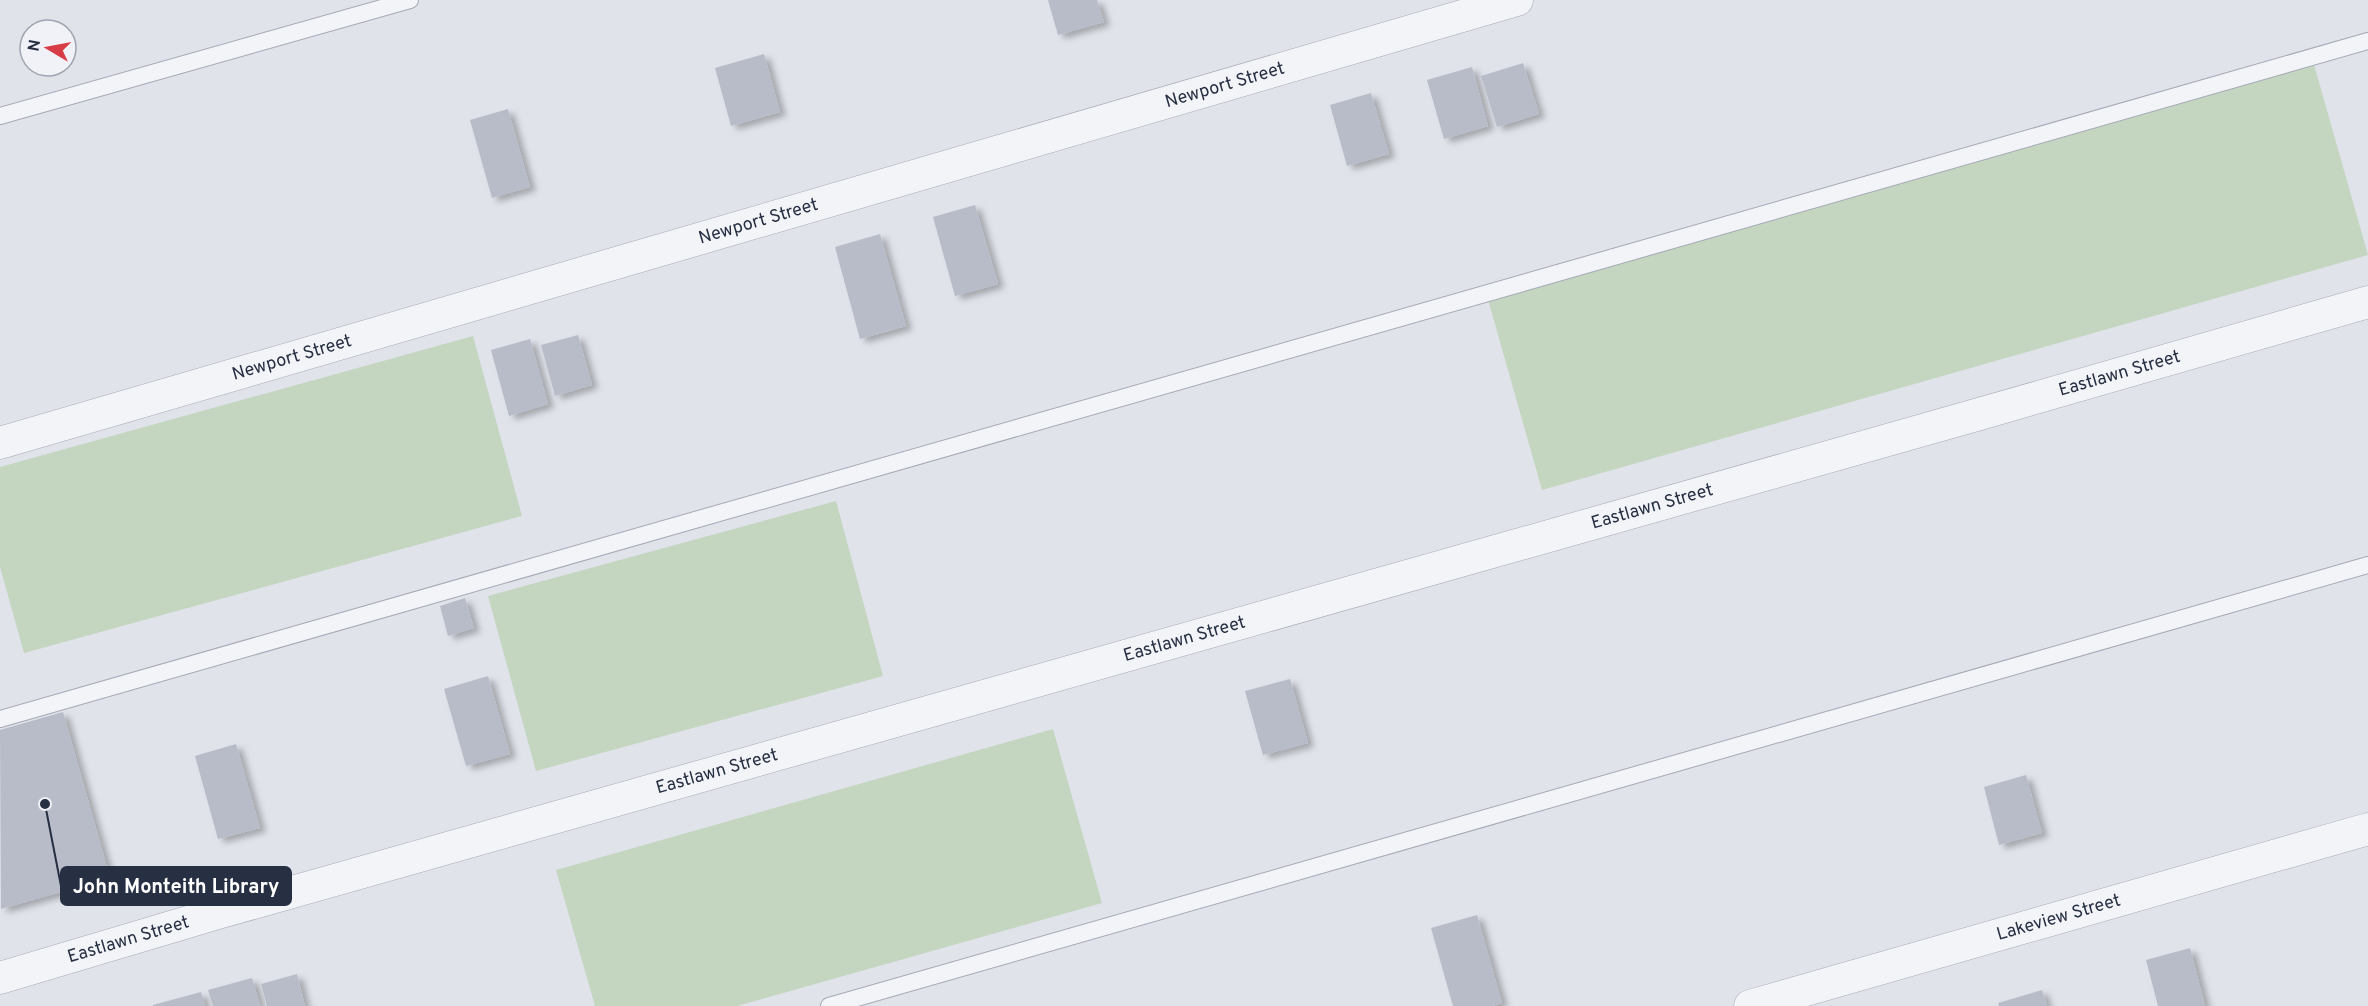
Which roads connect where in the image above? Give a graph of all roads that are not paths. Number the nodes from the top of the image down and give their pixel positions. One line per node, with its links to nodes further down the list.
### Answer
1 (410, 0): 4 (lane)
2 (1517, 0): 6 (street, Newport Street)
3 (2368, 41): 8 (lane)
4 (0, 116)
5 (2368, 302): 10 (street, Eastlawn Street)
6 (0, 443)
7 (2368, 565): 11 (lane)
8 (0, 719)
9 (2368, 829): 12 (street, Lakeview Street)
10 (0, 978)
11 (829, 1006)
12 (1750, 1006)

